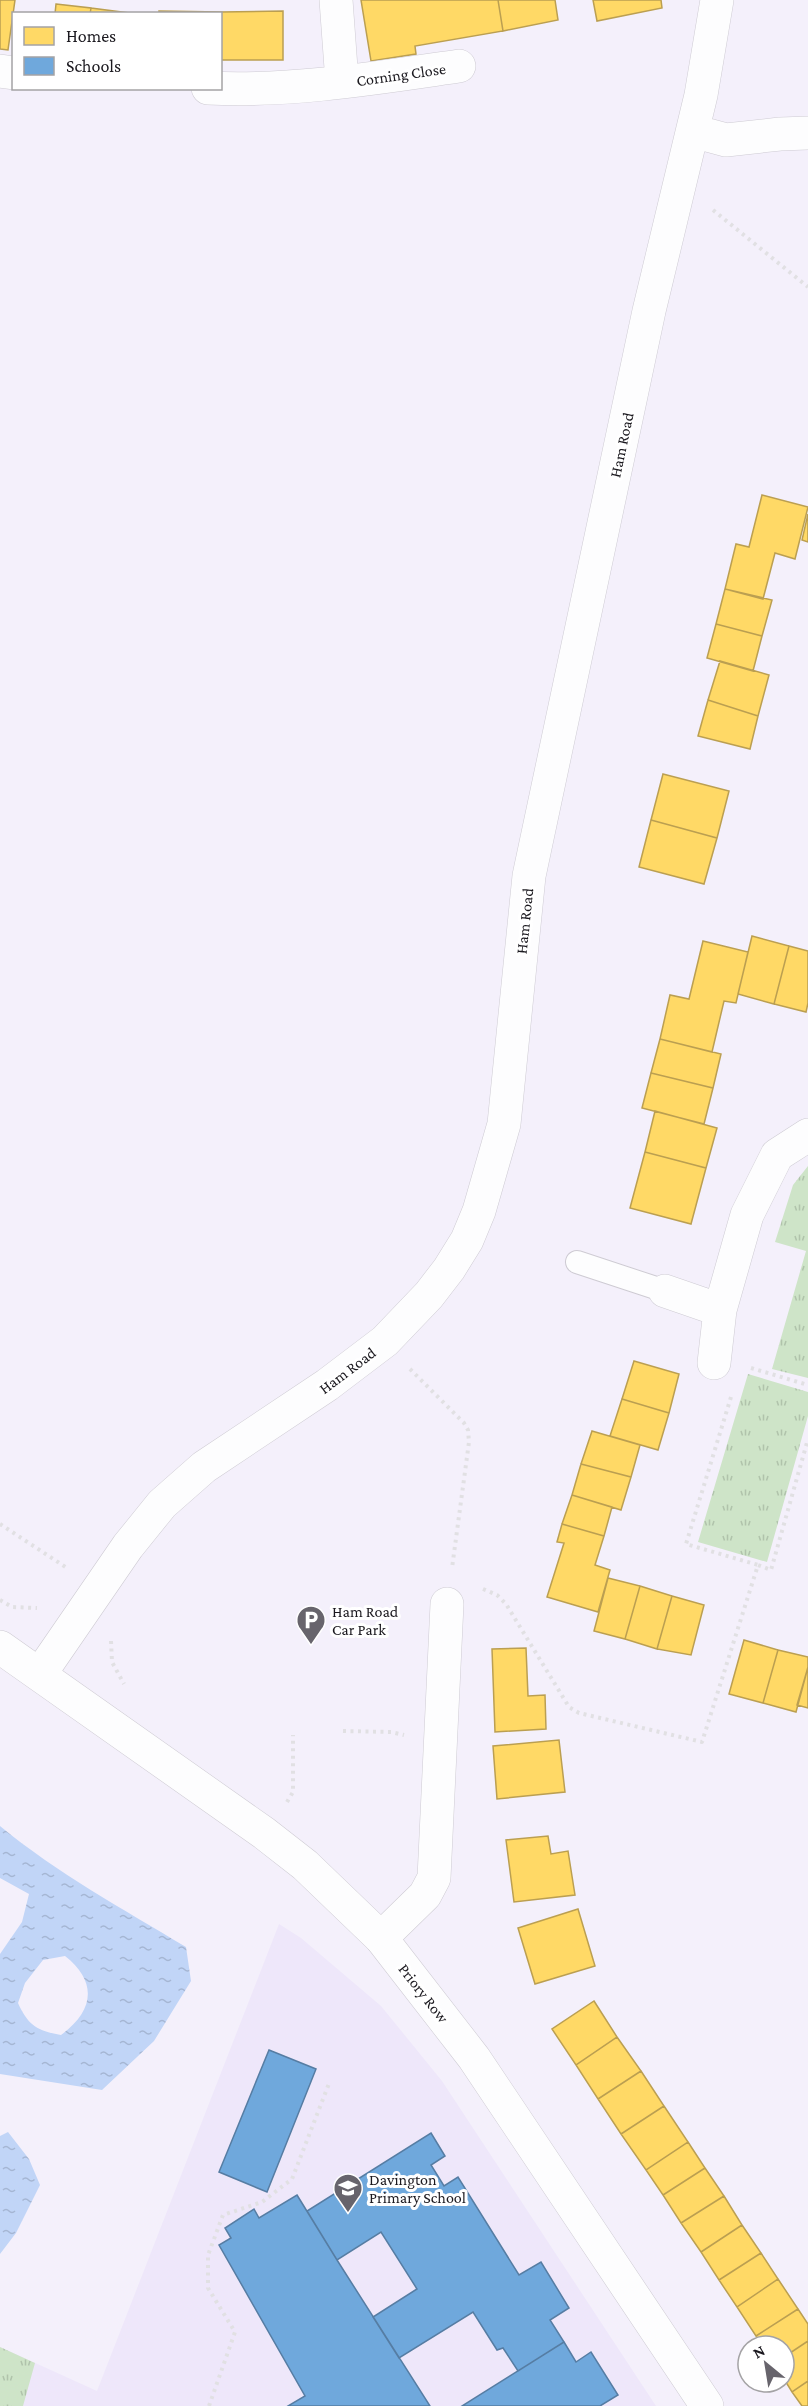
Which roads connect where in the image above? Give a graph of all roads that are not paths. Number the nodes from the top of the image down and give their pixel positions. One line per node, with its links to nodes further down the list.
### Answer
1 (336, 0): 4 (street, Corning Close)
2 (717, 0): 6 (street, Ham Road)
3 (459, 66): 4 (street, Corning Close)
4 (342, 82): 5 (street, Corning Close)
5 (222, 89)
6 (693, 131): 7 (street); 15 (street, Ham Road)
7 (808, 133)
8 (808, 1135): 11 (street)
9 (577, 1262): 10 (lane)
10 (665, 1291): 11 (street)
11 (720, 1310): 12 (street)
12 (728, 1364)
13 (448, 1592): 16 (street)
14 (0, 1647): 15 (street, Priory Row)
15 (40, 1674): 16 (street, Priory Row)
16 (381, 1938): 17 (street, Priory Row)
17 (707, 2406)

